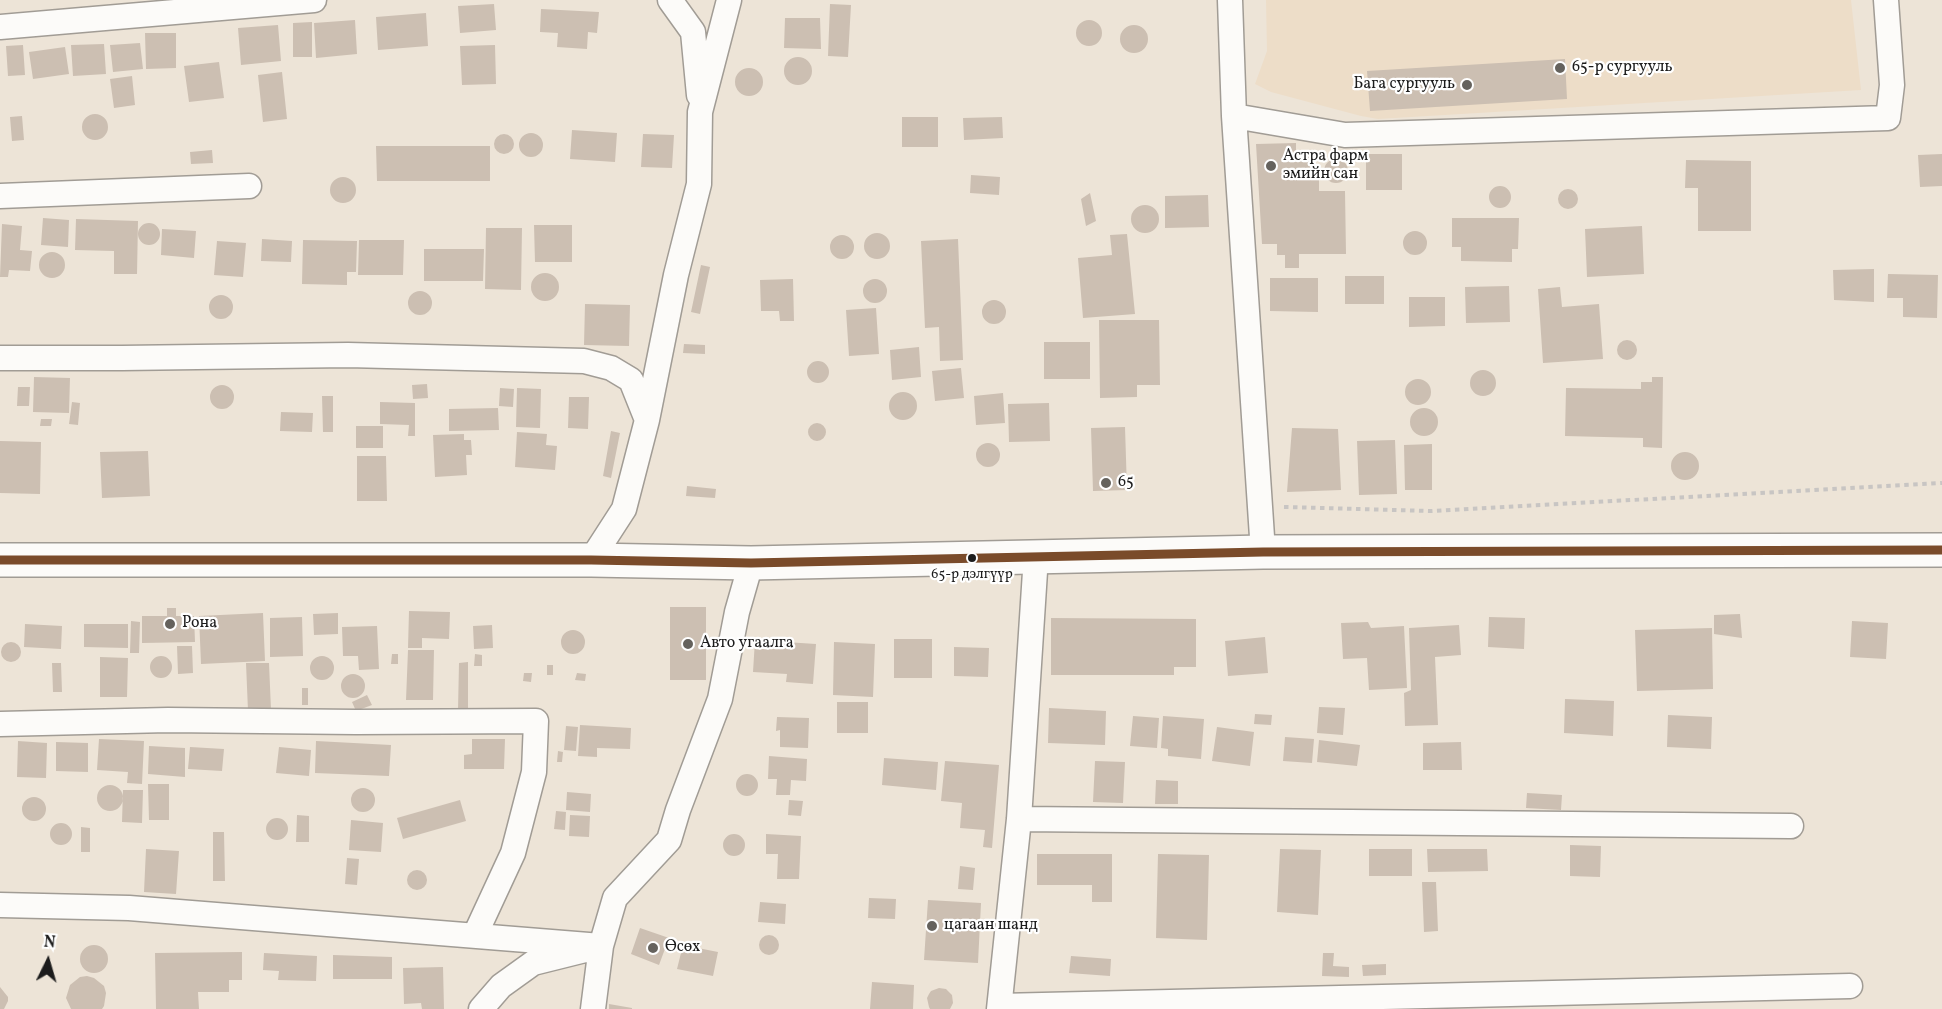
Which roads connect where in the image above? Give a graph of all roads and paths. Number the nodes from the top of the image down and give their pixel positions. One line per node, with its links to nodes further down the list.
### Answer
1 (314, 0): 6 (street)
2 (670, 0): 7 (street)
3 (729, 0): 7 (street)
4 (1230, 0): 8 (street)
5 (1886, 0): 8 (street)
6 (0, 27)
7 (700, 112): 12 (street)
8 (1234, 116): 14 (street)
9 (249, 186): 10 (street)
10 (0, 196)
11 (0, 358): 12 (street)
12 (647, 420): 19 (street)
13 (1942, 483): 14 (path)
14 (1260, 506): 16 (street)
15 (1942, 550): 16 (main road)
16 (1263, 552): 17 (main road)
17 (1036, 556): 20 (main road); 22 (street)
18 (0, 560): 19 (main road)
19 (591, 560): 20 (main road)
20 (751, 563): 26 (street)
21 (0, 724): 25 (street)
22 (1019, 819): 23 (street); 28 (street)
23 (1791, 826)
24 (0, 905): 25 (street)
25 (475, 935): 26 (street)
26 (601, 946): 29 (street); 30 (street)
27 (1850, 986): 28 (street)
28 (1000, 1008)
29 (481, 1009)
30 (593, 1009)

